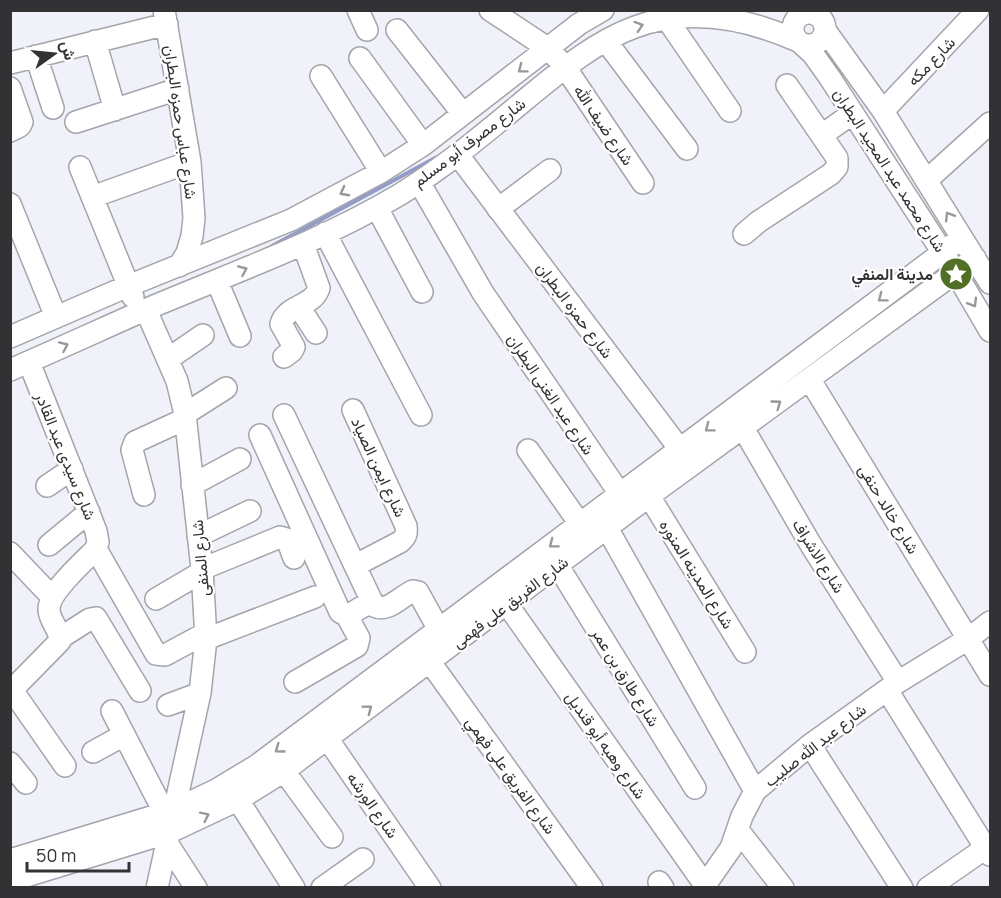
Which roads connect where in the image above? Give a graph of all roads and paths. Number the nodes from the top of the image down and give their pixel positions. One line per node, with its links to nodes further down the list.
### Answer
1 (603, 10): 11 (street, شارع مصرف أبو مسلم)
2 (978, 10): 23 (street, شارع مكه)
3 (494, 11): 11 (street, شارع ضيف الله)
4 (815, 16): 10 (street); 23 (street, شارع محمد عبد المجيد البطران)
5 (166, 17): 9 (street); 19 (street, شارع عباس حمزه البطران)
6 (667, 19): 8 (street, شارع مصرف أبو مسلم, one-way to 6); 10 (street, شارع مصرف أبو مسلم); 22 (street)
7 (397, 30): 25 (street)
8 (606, 41): 15 (street, شارع مصرف أبو مسلم); 31 (street)
9 (95, 42): 12 (street); 21 (street)
10 (800, 42): 24 (street, شارع محمد عبد المجيد البطران)
11 (549, 49): 15 (street, شارع ضيف الله); 25 (street, شارع مصرف أبو مسلم, one-way to 25)
12 (36, 56): 14 (street); 20 (street)
13 (360, 58): 30 (street)
14 (10, 63)
15 (565, 67): 32 (street, شارع مصرف أبو مسلم); 39 (street, شارع ضيف الله)
16 (321, 76): 36 (street)
17 (787, 85): 29 (street)
18 (10, 88): 28 (street)
19 (178, 89): 21 (street); 33 (street, شارع عباس حمزه البطران)
20 (53, 108)
21 (115, 110): 26 (street)
22 (730, 111)
23 (883, 111): 37 (street, شارع محمد عبد المجيد البطران)
24 (853, 113): 29 (street); 48 (street, شارع محمد عبد المجيد البطران)
25 (463, 114): 30 (street, شارع مصرف أبو مسلم)
26 (76, 122)
27 (990, 123): 37 (street)
28 (13, 130)
29 (822, 135): 45 (street)
30 (423, 145): 36 (street, شارع مصرف أبو مسلم)
31 (687, 149)
32 (458, 154): 38 (street, شارع مصرف أبو مسلم); 43 (street, شارع حمزه البطران)
33 (190, 162): 40 (street); 51 (street, شارع عباس حمزه البطران)
34 (80, 167): 40 (street, شارع المنفى)
35 (550, 170): 43 (street)
36 (381, 172): 49 (street, شارع مصرف أبو مسلم, one-way to 49)
37 (927, 180): 46 (street, شارع محمد عبد المجيد البطران, one-way to 37)
38 (419, 182): 42 (street, شارع مصرف أبو مسلم); 82 (street, شارع عبد الغنى البطران)
39 (643, 183)
40 (92, 197): 55 (street, شارع المنفى)
41 (10, 204): 59 (street)
42 (377, 208): 44 (street, شارع مصرف أبو مسلم); 56 (street)
43 (498, 209): 77 (street, شارع حمزه البطران)
44 (325, 233): 47 (street, شارع مصرف أبو مسلم); 72 (street)
45 (744, 234)
46 (962, 238): 48 (street, شارع الفريق على فهمى); 50 (street, شارع محمد عبد المجيد البطران)
47 (303, 244): 54 (street, شارع مصرف أبو مسلم, one-way to 47); 57 (street)
48 (943, 252): 52 (street, شارع محمد عبد المجيد البطران); 77 (street, شارع الفريق على فهمى, one-way to 77)
49 (201, 257): 51 (street, شارع مصرف أبو مسلم); 54 (street)
50 (975, 258): 52 (street, شارع الفريق على فهمى); 53 (street, شارع محمد عبد المجيد البطران)
51 (179, 266): 55 (street, شارع مصرف أبو مسلم)
52 (956, 273): 60 (street, شارع محمد عبد المجيد البطران, one-way to 60); 68 (street, شارع الفريق على فهمى)
53 (989, 279)
54 (214, 282): 58 (street, شارع مصرف أبو مسلم); 63 (street)
55 (128, 286): 58 (street, شارع المنفى); 59 (street, شارع مصرف أبو مسلم)
56 (422, 292)
57 (299, 307): 61 (street); 65 (street)
58 (143, 311): 66 (street, شارع المنفى); 67 (street, شارع مصرف أبو مسلم, one-way to 58)
59 (56, 317): 64 (street, شارع مصرف أبو مسلم)
60 (990, 331)
61 (316, 333)
62 (203, 335): 66 (street)
63 (240, 336)
64 (10, 337)
65 (284, 357)
66 (168, 358): 73 (street, شارع المنفى)
67 (20, 366): 79 (street, شارع سيدى عبد القادر)
68 (810, 380): 74 (street, شارع الفريق على فهمى, one-way to 68); 107 (street, شارع خالد حنفى)
69 (226, 388): 73 (street)
70 (353, 410): 94 (street, شارع ايمن الصياد)
71 (284, 415): 94 (street)
72 (421, 415)
73 (185, 417): 80 (street, شارع المنفى); 83 (street)
74 (743, 428): 77 (street, شارع الفريق على فهمى); 112 (street, شارع الاشراف)
75 (261, 435): 102 (street)
76 (528, 450): 87 (street)
77 (686, 458): 82 (street, شارع الفريق على فهمى); 84 (street, شارع الفريق على فهمى)
78 (240, 459): 80 (street)
79 (72, 469): 81 (street); 86 (street, شارع سيدى عبد القادر)
80 (192, 485): 89 (street, شارع المنفى)
81 (47, 486)
82 (620, 494): 87 (street, شارع الفريق على فهمى)
83 (144, 495)
84 (650, 496): 88 (street, شارع الفريق على فهمى); 108 (street, شارع المدينه المنوره)
85 (250, 511): 89 (street)
86 (88, 512): 90 (street); 91 (street, شارع سيدى عبد القادر)
87 (580, 524): 104 (street, شارع الفريق على فهمى, one-way to 104)
88 (607, 528): 95 (street, شارع الفريق على فهمى); 127 (street)
89 (198, 536): 96 (street, شارع المنفى)
90 (49, 545)
91 (96, 549): 97 (street); 105 (street)
92 (294, 558): 96 (street)
93 (14, 564): 97 (street)
94 (356, 566): 100 (street)
95 (558, 566): 101 (street, شارع الفريق على فهمى); 126 (street, شارع طارق بن عمر)
96 (202, 571): 99 (street); 105 (street, شارع المنفى)
97 (52, 597): 106 (street)
98 (315, 597): 105 (street)
99 (156, 599)
100 (372, 600): 102 (street); 104 (street)
101 (507, 604): 104 (street, شارع الفريق على فهمى); 136 (street, شارع وهبه أبو قنديل)
102 (347, 616): 111 (street)
103 (990, 622): 107 (street, شارع عبد الله صليب)
104 (444, 634): 109 (street, شارع الفريق على فهمى); 118 (street, شارع الفريق على فهمى)
105 (206, 636): 115 (street, شارع المنفى)
106 (60, 638): 113 (street); 114 (street)
107 (968, 639): 110 (street, شارع خالد حنفى); 112 (street, شارع عبد الله صليب)
108 (745, 652)
109 (430, 662): 118 (street, شارع الفريق على فهمى, one-way to 109); 142 (street, شارع الفريق على فهمي)
110 (990, 675)
111 (295, 682)
112 (893, 686): 120 (street, شارع عبد الله صليب); 132 (street, شارع الاشراف)
113 (11, 690): 123 (street)
114 (140, 691)
115 (200, 693): 116 (street); 129 (street, شارع المنفى)
116 (168, 705)
117 (112, 711): 119 (street)
118 (322, 731): 124 (street, شارع الفريق على فهمى); 129 (street, شارع الفريق على فهمى, one-way to 129); 141 (street, شارع الورشه)
119 (124, 735): 121 (street); 129 (street)
120 (810, 746): 127 (street, شارع عبد الله صليب); 144 (street)
121 (93, 752)
122 (10, 763): 125 (street)
123 (64, 766)
124 (284, 771): 128 (street, شارع الفريق على فهمى); 131 (street)
125 (26, 783)
126 (695, 788)
127 (755, 791): 130 (street, شارع عبد الله صليب)
128 (237, 800): 129 (street, شارع الفريق على فهمى, one-way to 128); 139 (street)
129 (169, 825): 134 (street, شارع الفريق على فهمى); 135 (street, شارع الفريق على فهمى); 137 (street, شارع المنفى); 138 (street)
130 (738, 830): 136 (street, شارع عبد الله صليب); 143 (street)
131 (332, 837)
132 (989, 849): 145 (street)
133 (363, 859): 140 (street)
134 (10, 860)
135 (10, 881)
136 (704, 886)
137 (157, 888)
138 (196, 888)
139 (294, 888)
140 (322, 888)
141 (430, 888)
142 (592, 888)
143 (783, 888)
144 (902, 888)
145 (928, 888)

